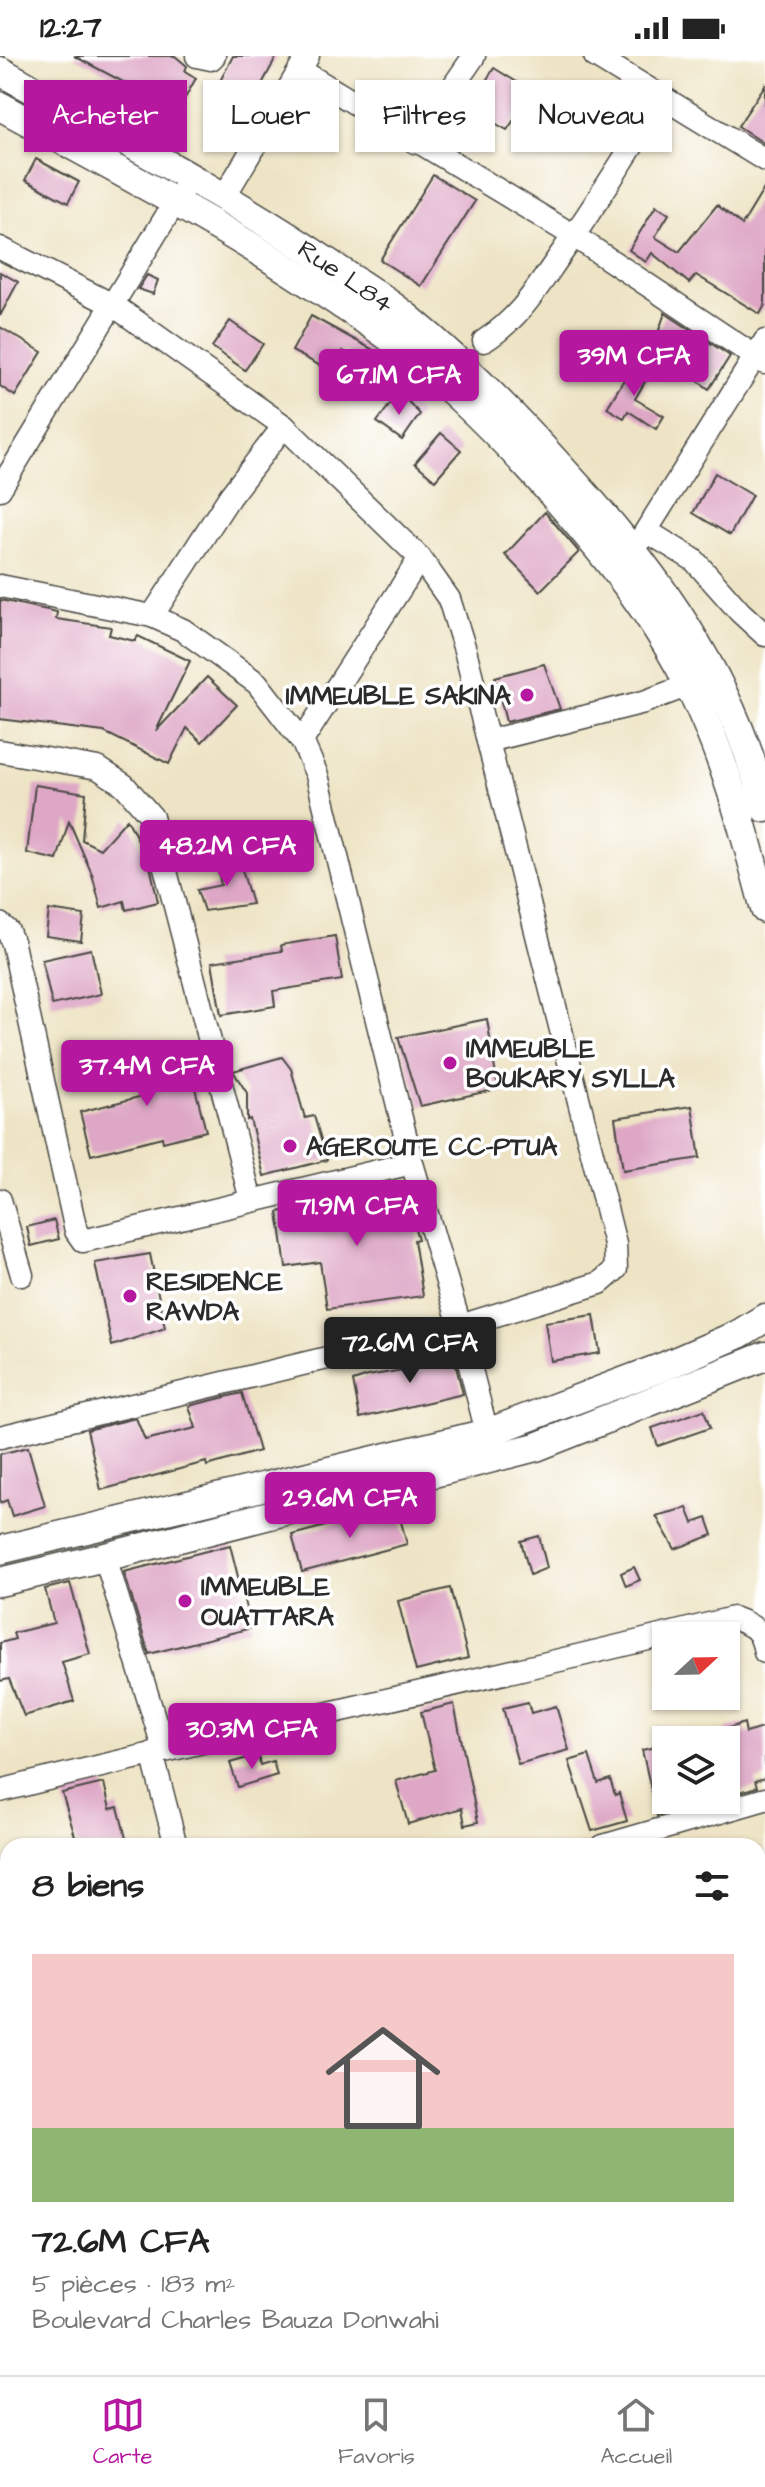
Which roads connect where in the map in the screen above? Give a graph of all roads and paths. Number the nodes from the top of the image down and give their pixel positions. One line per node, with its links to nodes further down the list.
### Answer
1 (197, 56): 2 (street)
2 (214, 56)
3 (474, 56): 7 (street)
4 (595, 56): 8 (street)
5 (304, 63): 9 (street); 16 (street)
6 (0, 71): 15 (main road, Rue L84)
7 (458, 80)
8 (634, 80)
9 (355, 99)
10 (672, 103): 14 (street)
11 (0, 106): 17 (main road)
12 (432, 152): 18 (street)
13 (628, 152): 18 (street)
14 (765, 160)
15 (191, 178): 16 (main road, Rue L84); 17 (street)
16 (224, 197): 25 (main road, Rue L84)
17 (175, 202): 20 (street); 30 (main road)
18 (574, 236): 21 (street); 22 (street)
19 (0, 248): 20 (street)
20 (113, 305): 23 (street); 24 (street)
21 (484, 341)
22 (762, 354): 25 (street)
23 (284, 426): 26 (street); 28 (street)
24 (0, 489)
25 (641, 541): 29 (street); 34 (main road, Rue L84)
26 (420, 558): 31 (street); 32 (street)
27 (0, 586): 28 (street)
28 (152, 616): 31 (street)
29 (765, 635)
30 (689, 685): 32 (street); 35 (main road)
31 (302, 741): 37 (street)
32 (488, 741): 42 (street)
33 (0, 751): 39 (street)
34 (765, 808)
35 (765, 909)
36 (0, 924): 39 (street)
37 (412, 1163): 39 (street); 42 (street)
38 (0, 1200): 40 (street)
39 (251, 1200)
40 (22, 1275)
41 (765, 1318): 44 (main road)
42 (460, 1326): 44 (street); 45 (street)
43 (765, 1356): 47 (main road)
44 (487, 1433): 46 (main road)
45 (0, 1437)
46 (0, 1550)
47 (105, 1557): 48 (main road); 50 (street)
48 (0, 1582)
49 (765, 1652): 50 (street)
50 (158, 1751): 51 (street); 53 (street)
51 (0, 1791)
52 (765, 1799): 54 (street)
53 (174, 1838)
54 (631, 1838)

